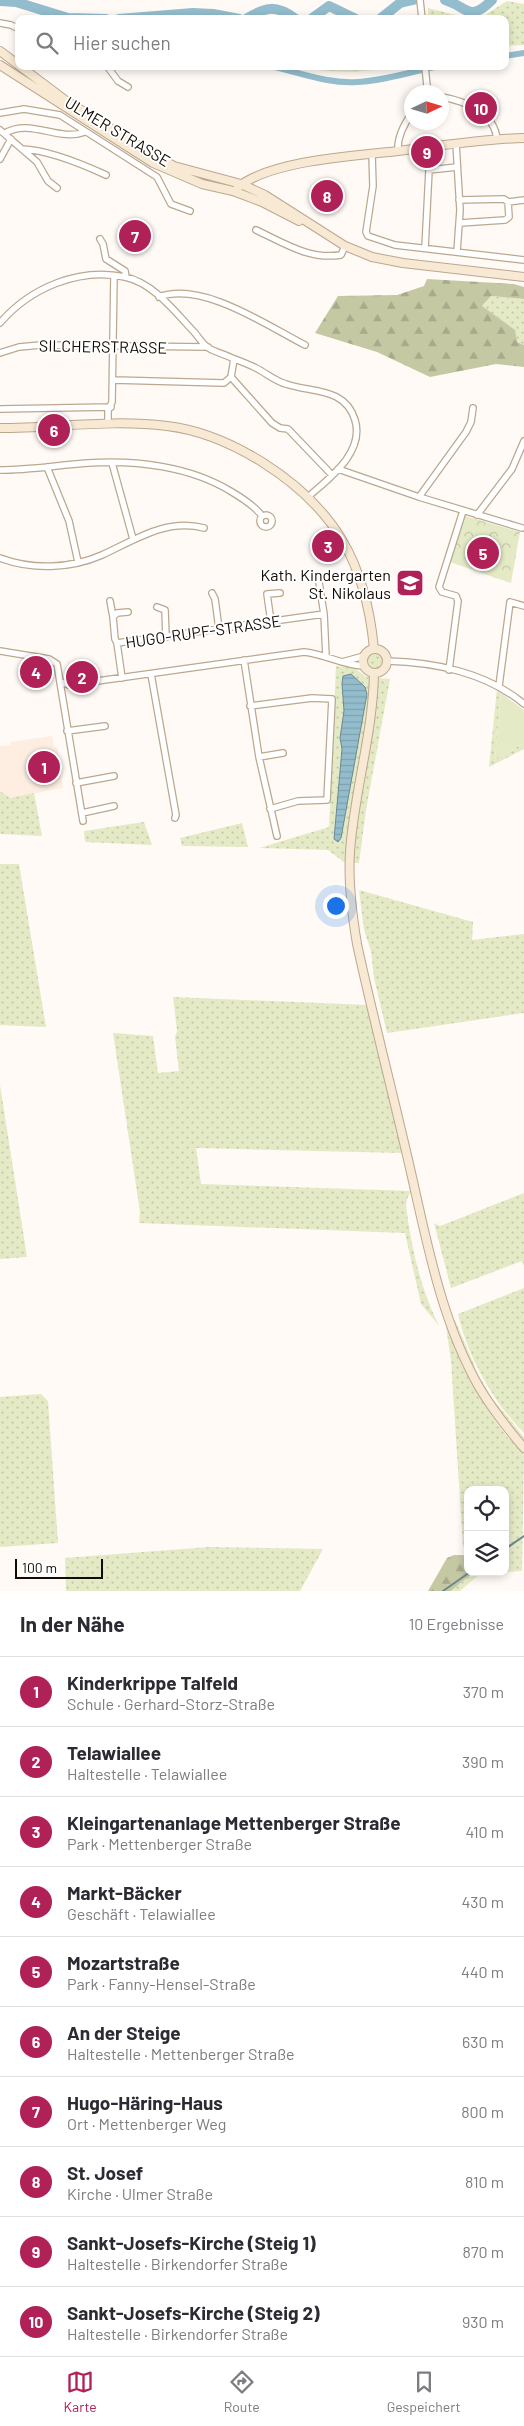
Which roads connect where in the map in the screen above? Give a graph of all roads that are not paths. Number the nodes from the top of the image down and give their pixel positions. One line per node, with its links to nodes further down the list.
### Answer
1 (420, 0): 2 (street)
2 (422, 15)
3 (0, 23): 4 (street)
4 (15, 26)
5 (0, 51): 6 (main road, ULMER STRASSE)
6 (15, 62)
7 (0, 66): 30 (main road, ULMER STRASSE)
8 (25, 70): 28 (main road, ULMER STRASSE)
9 (110, 70): 12 (street)
10 (425, 70): 11 (street)
11 (428, 85)
12 (128, 87)
13 (449, 98): 20 (street)
14 (0, 112): 17 (street)
15 (404, 127): 23 (street)
16 (3, 131): 17 (street); 19 (street)
17 (86, 132): 34 (street)
18 (524, 138): 20 (main road)
19 (11, 139): 22 (street); 25 (street)
20 (497, 140): 21 (main road)
21 (456, 143): 23 (main road); 26 (street)
22 (22, 149): 27 (street); 29 (street)
23 (398, 151): 24 (main road)
24 (372, 154): 28 (main road); 40 (street)
25 (0, 159)
26 (457, 167): 31 (street); 40 (street)
27 (106, 175)
28 (241, 184): 30 (main road); 37 (main road, ULMER STRASSE)
29 (57, 188)
30 (233, 191): 37 (main road, ULMER STRASSE)
31 (459, 200): 33 (street); 35 (street)
32 (524, 200): 33 (street)
33 (508, 202): 35 (street)
34 (190, 211)
35 (460, 223): 41 (street)
36 (256, 230): 39 (street)
37 (325, 234): 39 (main road, ULMER STRASSE)
38 (100, 239): 44 (street)
39 (345, 246): 45 (main road, ULMER STRASSE)
40 (425, 248): 41 (street)
41 (457, 252): 42 (street)
42 (524, 260)
43 (114, 276): 44 (street); 47 (street); 49 (street)
44 (126, 277): 46 (street)
45 (524, 277)
46 (159, 297): 48 (street); 50 (street)
47 (0, 323)
48 (304, 345)
49 (113, 346): 50 (street, SILCHERSTRASSE); 51 (street, SILCHERSTRASSE); 54 (street)
50 (208, 348): 52 (street)
51 (0, 353)
52 (234, 359): 53 (street); 63 (street)
53 (230, 377): 54 (street); 65 (street)
54 (113, 380): 55 (street)
55 (111, 406): 57 (street); 58 (street)
56 (474, 408): 67 (street)
57 (0, 409)
58 (108, 422): 59 (main road); 66 (main road)
59 (0, 428)
60 (524, 441): 69 (street)
61 (112, 463): 62 (street); 70 (street); 73 (street)
62 (47, 467): 64 (street); 75 (street)
63 (338, 469): 65 (street); 67 (street)
64 (0, 470)
65 (332, 475): 66 (street)
66 (308, 497): 89 (main road)
67 (419, 497): 68 (street)
68 (463, 511): 69 (street); 97 (street)
69 (477, 515): 72 (street)
70 (262, 516)
71 (204, 528): 73 (street)
72 (522, 528)
73 (134, 539): 75 (street)
74 (0, 558): 75 (street)
75 (78, 562)
76 (318, 576): 83 (street)
77 (212, 592): 86 (street)
78 (280, 592): 85 (street)
79 (110, 601): 84 (street)
80 (524, 606): 102 (street)
81 (157, 607): 87 (street)
82 (128, 612): 84 (street)
83 (324, 614): 85 (street, HUGO-RUPF-STRASSE); 92 (street)
84 (113, 617): 88 (street)
85 (271, 622): 86 (street, HUGO-RUPF-STRASSE)
86 (219, 629): 87 (street, HUGO-RUPF-STRASSE)
87 (166, 637): 88 (street, HUGO-RUPF-STRASSE)
88 (117, 643): 100 (street, HUGO-RUPF-STRASSE)
89 (374, 649): 91 (main road); 94 (main road)
90 (0, 651): 101 (street)
91 (364, 656): 95 (street); 96 (main road)
92 (326, 657): 93 (street); 95 (street)
93 (244, 660): 99 (street); 104 (street)
94 (387, 661): 97 (street); 98 (main road)
95 (341, 662): 96 (street)
96 (363, 666): 98 (main road)
97 (449, 670): 102 (street)
98 (374, 673): 117 (main road)
99 (151, 674): 100 (street); 114 (street)
100 (122, 678): 101 (street)
101 (61, 682): 106 (street)
102 (499, 686): 103 (street)
103 (524, 704)
104 (250, 706): 108 (street); 112 (street)
105 (105, 726): 106 (street)
106 (67, 731): 110 (street)
107 (283, 753): 108 (street)
108 (259, 757): 112 (street)
109 (114, 776): 110 (street)
110 (76, 783): 113 (street)
111 (114, 806): 113 (street)
112 (270, 809): 116 (street)
113 (82, 813): 115 (street)
114 (175, 818)
115 (83, 821)
116 (277, 836)
117 (524, 1448)

